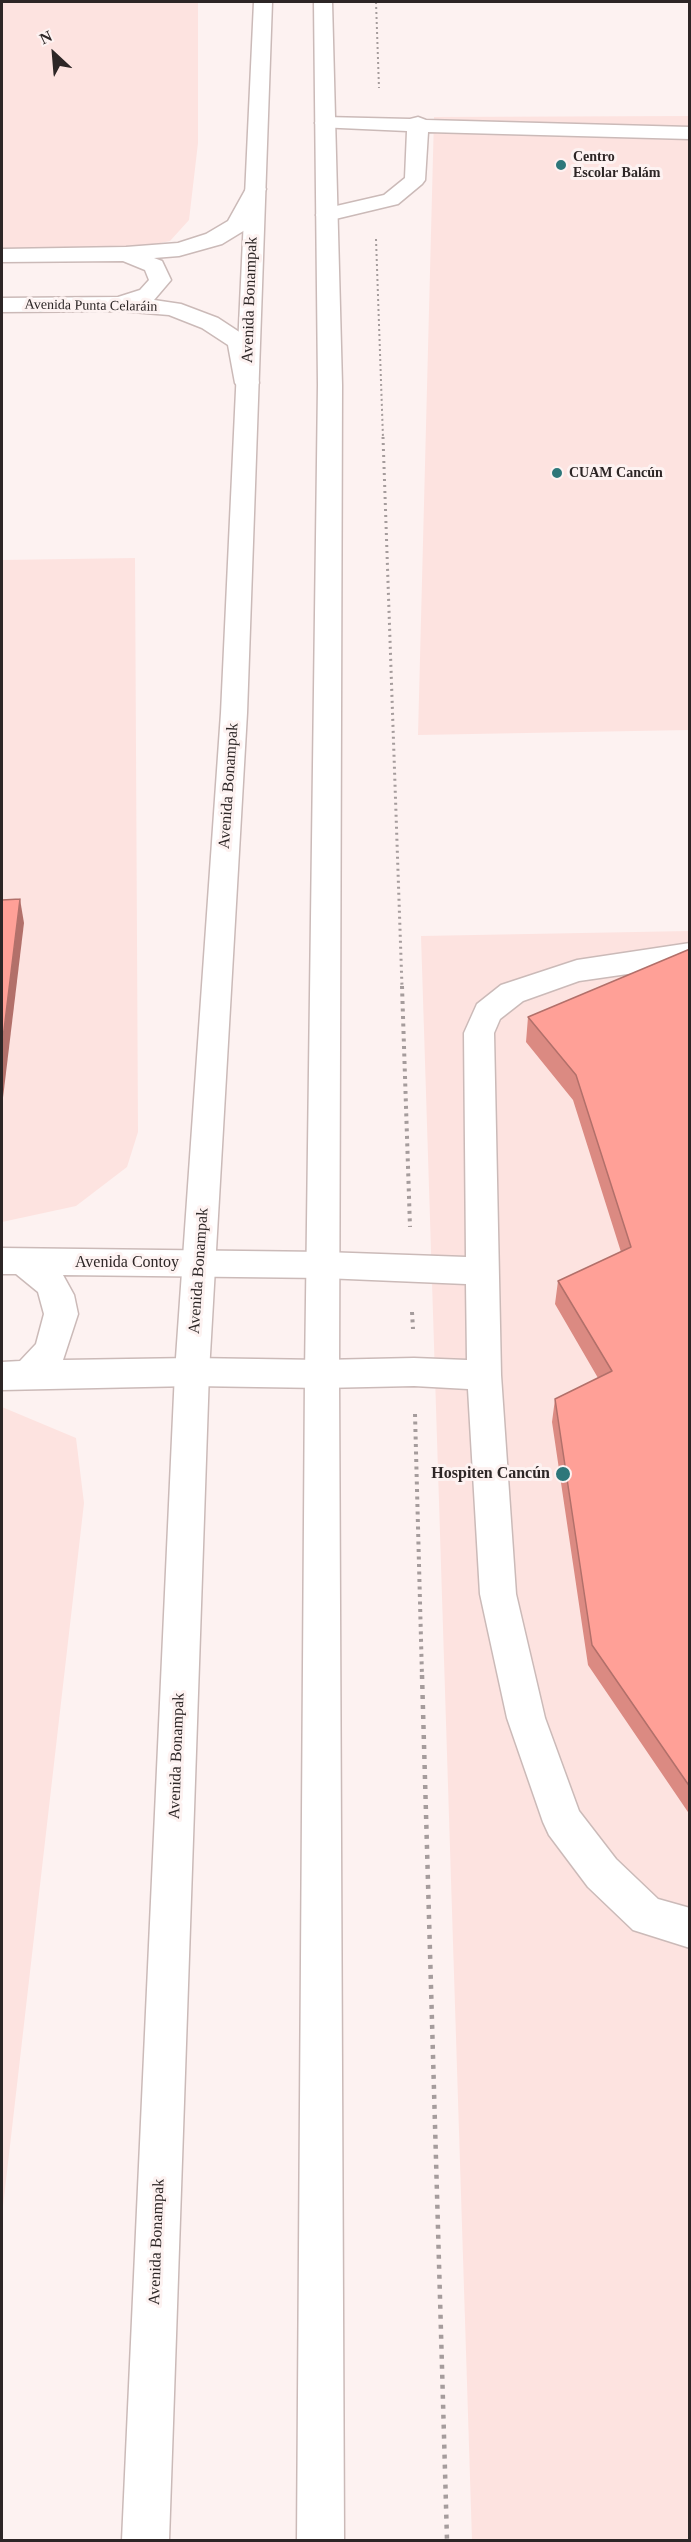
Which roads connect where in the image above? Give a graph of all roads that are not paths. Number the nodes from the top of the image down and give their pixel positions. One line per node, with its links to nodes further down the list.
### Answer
1 (263, 2): 6 (main road, Avenida Bonampak)
2 (323, 2): 3 (main road)
3 (325, 123): 4 (main road); 7 (main road)
4 (418, 123): 5 (main road); 7 (main road)
5 (690, 133)
6 (255, 189): 8 (main road); 12 (main road, Avenida Bonampak)
7 (327, 214): 16 (main road)
8 (126, 254): 9 (main road); 10 (main road)
9 (2, 255)
10 (120, 304): 11 (main road, Avenida Punta Celaráin); 12 (main road, Avenida Punta Celaráin)
11 (2, 305)
12 (247, 383): 15 (main road, Avenida Bonampak)
13 (690, 954): 17 (main road)
14 (13, 1262): 15 (main road, Avenida Contoy); 21 (main road)
15 (200, 1263): 16 (main road, Avenida Contoy); 18 (main road, Avenida Bonampak)
16 (324, 1265): 17 (main road, Avenida Contoy); 19 (main road)
17 (484, 1271): 20 (main road)
18 (192, 1372): 19 (main road); 21 (main road); 23 (main road, Avenida Bonampak)
19 (322, 1374): 20 (main road); 24 (main road)
20 (484, 1375): 22 (main road)
21 (15, 1376)
22 (690, 1928)
23 (145, 2541)
24 (321, 2541)

